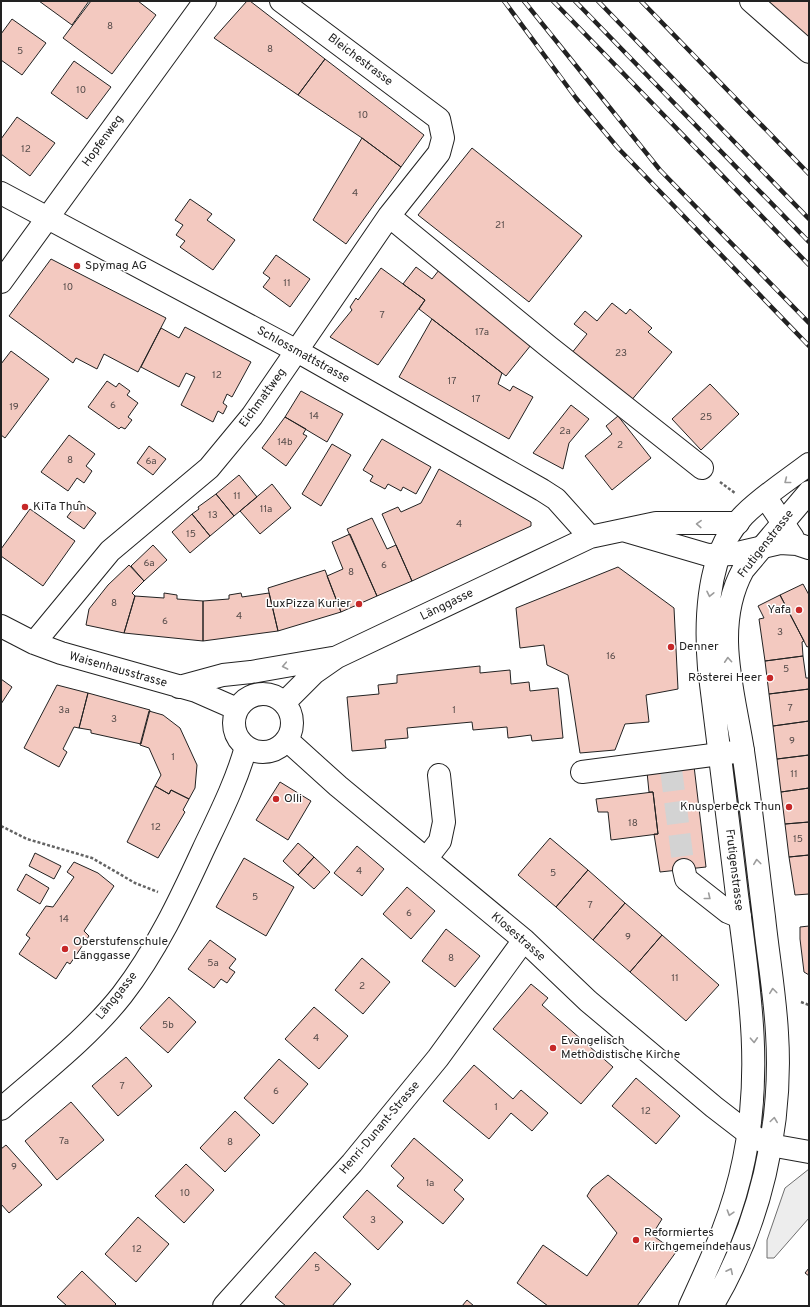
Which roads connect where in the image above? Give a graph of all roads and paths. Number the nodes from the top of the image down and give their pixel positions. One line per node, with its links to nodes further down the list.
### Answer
1 (205, 1): 8 (street, Hopfenweg)
2 (281, 1): 5 (street, Bleichestrasse)
3 (751, 1): 4 (street)
4 (809, 52)
5 (439, 119): 7 (street, Eichmattweg)
6 (1, 193): 8 (street, Schlossmattstrasse)
7 (389, 216): 10 (street, Eichmattweg); 12 (street)
8 (47, 218): 9 (street, Hopfenweg); 10 (street, Schlossmattstrasse)
9 (1, 282)
10 (297, 350): 18 (street, Schlossmattstrasse); 23 (street, Eichmattweg)
11 (809, 464): 14 (street, Frutigenstrasse, one-way to 14)
12 (702, 468)
13 (809, 492): 16 (street, Frutigenstrasse)
14 (766, 498): 15 (street, Frutigenstrasse); 16 (street)
15 (738, 523): 17 (street, Länggasse, one-way to 17); 21 (street, Frutigenstrasse)
16 (782, 523): 19 (street, Frutigenstrasse); 20 (street)
17 (622, 531): 18 (street, Länggasse); 21 (street, Länggasse)
18 (590, 537): 24 (street, Länggasse)
19 (761, 546): 20 (street, Länggasse); 21 (street, Länggasse); 30 (street, Frutigenstrasse, one-way to 19)
20 (803, 546)
21 (719, 556): 31 (street, Frutigenstrasse, one-way to 31)
22 (1, 626): 23 (street, Waisenhausstrasse)
23 (34, 643): 25 (street, Waisenhausstrasse)
24 (337, 657): 25 (street, one-way to 25); 26 (street, Länggasse)
25 (179, 687): 27 (street, Waisenhausstrasse)
26 (285, 702): 27 (street); 28 (street)
27 (237, 709): 29 (street)
28 (287, 740): 29 (street); 35 (street, Klosestrasse)
29 (246, 746): 37 (street, Länggasse)
30 (743, 751): 31 (street); 44 (street, Frutigenstrasse, one-way to 30)
31 (720, 753): 32 (street); 38 (street, Frutigenstrasse)
32 (582, 772)
33 (439, 775): 35 (street)
34 (1, 826): 37 (path)
35 (426, 859): 39 (street, Klosestrasse)
36 (684, 870): 38 (street, one-way to 38)
37 (180, 900): 42 (street, Länggasse)
38 (740, 917): 43 (street, Frutigenstrasse, one-way to 43)
39 (524, 940): 43 (street, Klosestrasse); 46 (street, Henri-Dunant-Strasse)
40 (801, 1002): 41 (path)
41 (809, 1005)
42 (1, 1109)
43 (749, 1134): 44 (street, Klosestrasse); 47 (street, Frutigenstrasse, one-way to 47)
44 (770, 1145): 45 (street, Klosestrasse); 48 (street, Frutigenstrasse, one-way to 44)
45 (809, 1152)
46 (224, 1306)
47 (690, 1306)
48 (712, 1306)

